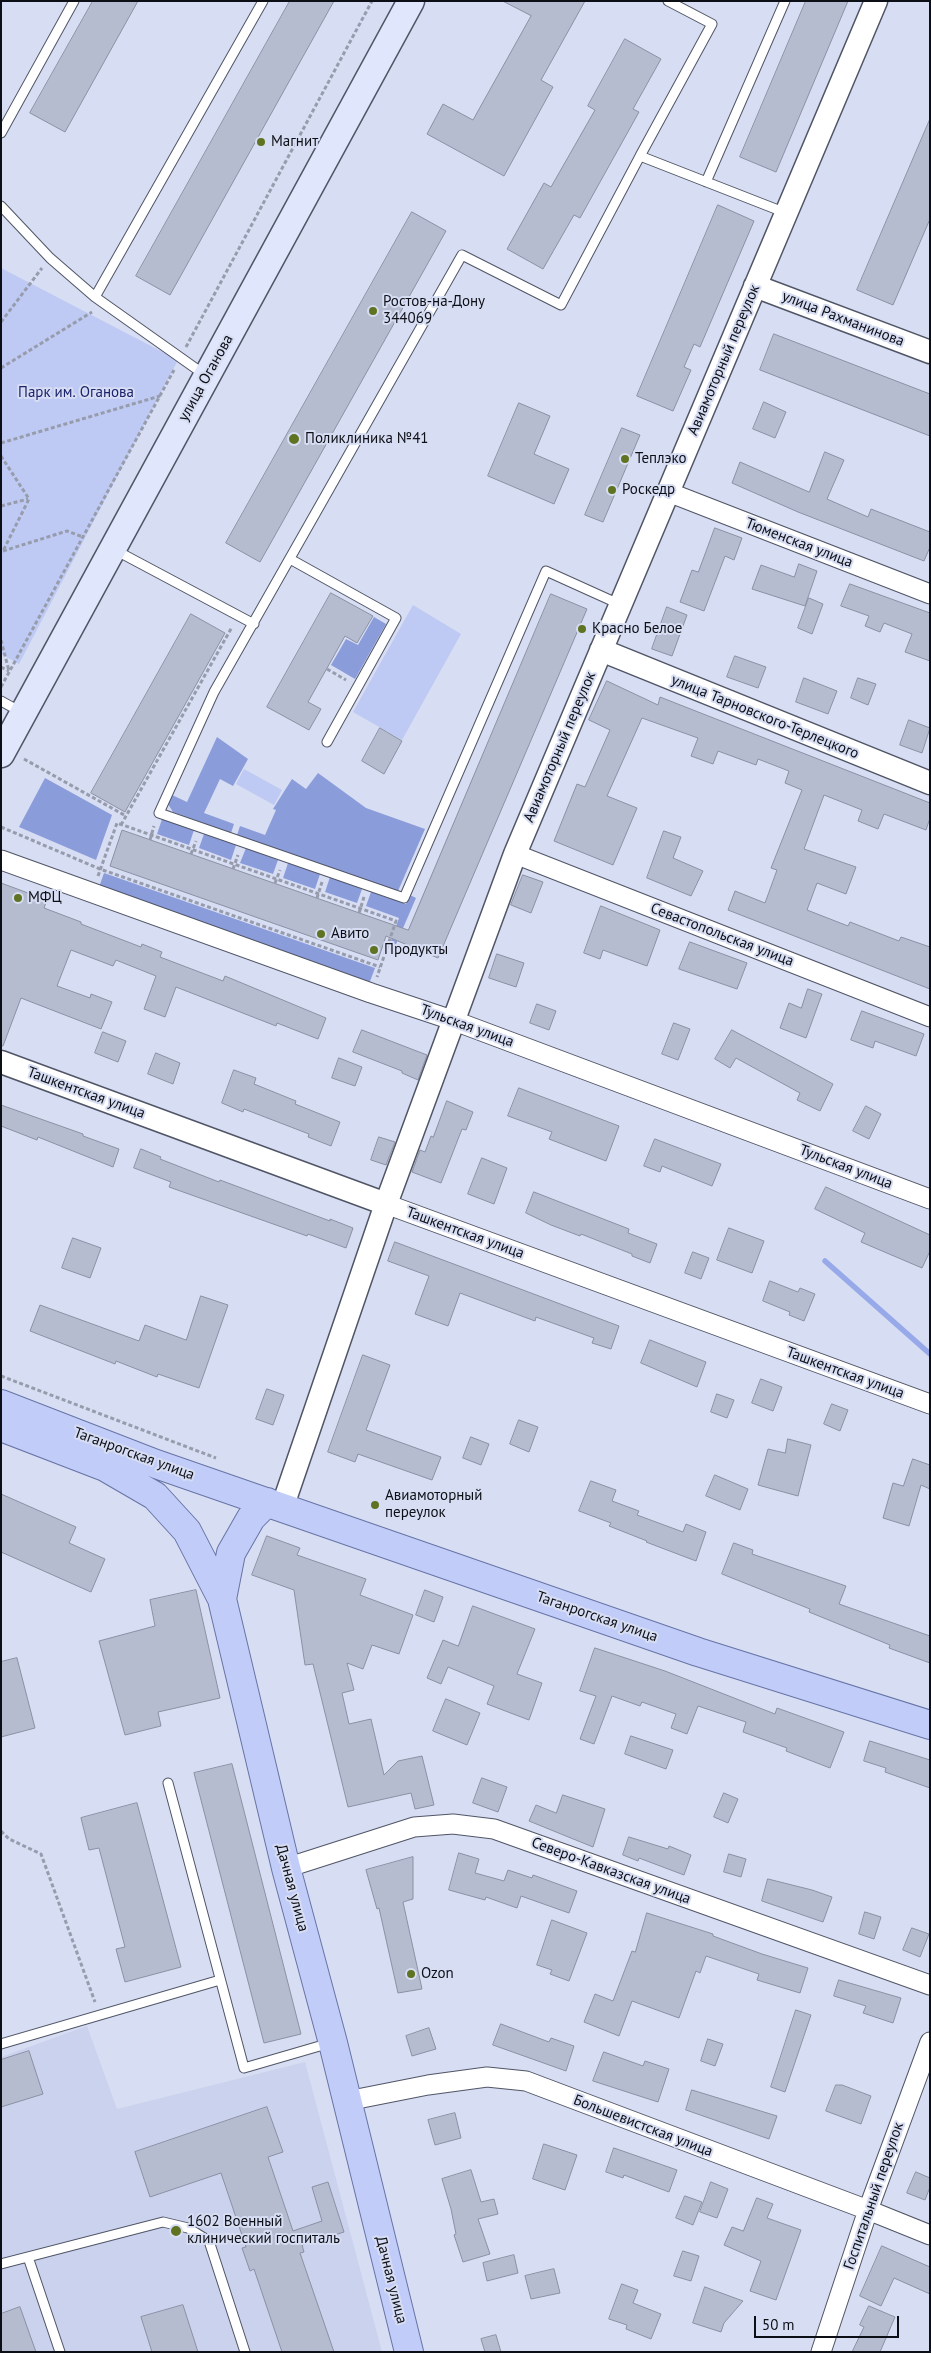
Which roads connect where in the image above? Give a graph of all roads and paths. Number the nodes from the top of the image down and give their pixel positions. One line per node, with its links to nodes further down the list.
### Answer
1 (74, 1): 7 (lane)
2 (263, 1): 14 (lane)
3 (411, 1): 19 (main road, улица Оганова)
4 (668, 1): 8 (lane)
5 (786, 1): 9 (lane)
6 (876, 1): 11 (street, Авиамоторный переулок)
7 (1, 132)
8 (640, 156): 9 (lane); 29 (lane)
9 (706, 182): 11 (lane)
10 (1, 206): 12 (lane)
11 (786, 214): 13 (street, Авиамоторный переулок)
12 (50, 258): 14 (lane); 16 (path)
13 (755, 286): 17 (street, улица Рахманинова); 23 (street, Авиамоторный переулок)
14 (94, 297): 15 (lane)
15 (104, 304): 18 (path); 19 (lane)
16 (1, 322)
17 (930, 352)
18 (1, 368)
19 (207, 376): 27 (main road, улица Оганова)
20 (160, 396): 21 (path)
21 (1, 443)
22 (1, 456): 24 (path)
23 (668, 492): 30 (street, Тюменская улица); 31 (street, Авиамоторный переулок)
24 (29, 499): 25 (path); 28 (path)
25 (1, 506)
26 (83, 537): 28 (path)
27 (113, 549): 32 (lane); 40 (main road, улица Оганова)
28 (2, 551)
29 (290, 559): 33 (lane); 38 (lane)
30 (930, 594)
31 (620, 604): 33 (lane); 35 (street, Авиамоторный переулок)
32 (238, 616): 33 (lane); 44 (path)
33 (254, 624)
34 (1, 640): 36 (path)
35 (601, 650): 43 (street, улица Тарновского-Терлецкого); 47 (street, Авиамоторный переулок)
36 (1, 667)
37 (327, 669): 38 (path)
38 (358, 686): 41 (lane)
39 (1, 701): 40 (lane)
40 (24, 714): 42 (main road, улица Оганова)
41 (327, 742)
42 (3, 751): 44 (path)
43 (930, 783)
44 (126, 816): 45 (path)
45 (121, 825): 49 (path); 50 (path)
46 (1, 828): 49 (path)
47 (514, 854): 52 (street, Севастопольская улица); 53 (street, Авиамоторный переулок)
48 (1, 860): 51 (street, Тульская улица)
49 (100, 869): 50 (path)
50 (380, 967): 51 (path)
51 (371, 993): 53 (street, Тульская улица)
52 (930, 1017)
53 (452, 1020): 55 (street, Тульская улица); 56 (street, Авиамоторный переулок)
54 (1, 1062): 56 (street, Ташкентская улица)
55 (930, 1199)
56 (386, 1204): 58 (street, Ташкентская улица); 61 (street, Авиамоторный переулок)
57 (1, 1404): 61 (main road, Таганрогская улица)
58 (930, 1404)
59 (1, 1427): 60 (main road, Таганрогская улица)
60 (104, 1467): 62 (main road, Дачная улица)
61 (274, 1505): 62 (main road); 63 (main road, Таганрогская улица)
62 (222, 1599): 66 (main road, Дачная улица)
63 (930, 1725)
64 (168, 1783): 67 (lane)
65 (1, 1831): 69 (path)
66 (286, 1868): 68 (street, Северо-Кавказская улица); 71 (main road, Дачная улица)
67 (220, 1980): 71 (lane); 72 (lane)
68 (930, 1985)
69 (98, 2010)
70 (930, 2042): 74 (street, Госпитальный переулок)
71 (333, 2043): 73 (main road, Дачная улица)
72 (1, 2044)
73 (347, 2100): 74 (street, Большевистская улица); 80 (main road, Дачная улица)
74 (868, 2210): 75 (street, Большевистская улица); 81 (street, Госпитальный переулок)
75 (930, 2235)
76 (28, 2256): 77 (lane); 78 (lane); 79 (lane)
77 (1, 2264)
78 (60, 2352)
79 (245, 2352)
80 (409, 2352)
81 (822, 2352)

